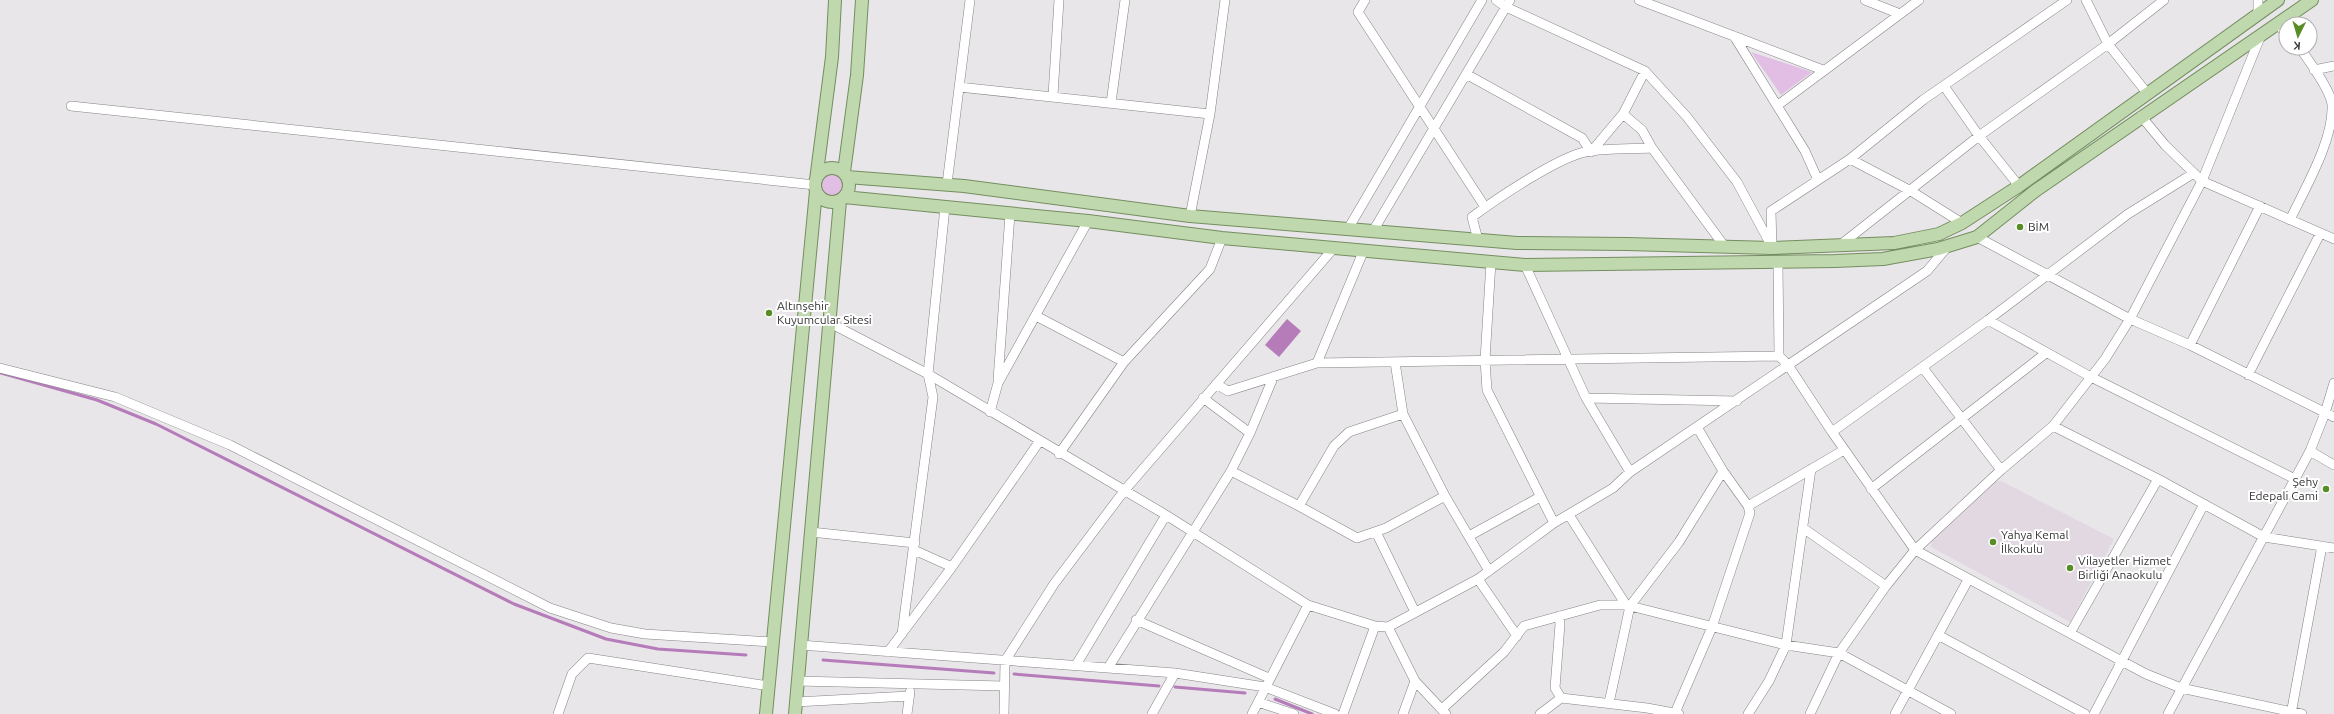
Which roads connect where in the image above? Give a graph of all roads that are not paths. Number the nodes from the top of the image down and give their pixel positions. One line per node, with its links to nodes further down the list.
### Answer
1 (835, 0): 58 (main road)
2 (862, 0): 50 (main road)
3 (970, 0): 34 (street)
4 (1059, 0): 36 (street)
5 (1125, 0): 37 (street)
6 (1225, 0): 41 (street)
7 (1365, 0): 40 (street)
8 (1482, 0): 40 (street)
9 (1496, 0): 19 (street)
10 (1639, 0): 25 (street)
11 (1865, 0): 20 (street)
12 (1919, 0): 20 (street)
13 (2067, 0): 33 (street)
14 (2086, 0): 26 (street)
15 (2164, 0): 26 (street)
16 (2258, 0): 21 (street)
17 (2278, 0): 21 (main road)
18 (2312, 0): 22 (main road)
19 (1508, 3): 31 (street); 32 (street)
20 (1900, 14): 29 (street)
21 (2258, 16): 35 (main road)
22 (2295, 16)
23 (2278, 30): 24 (main road)
24 (2262, 33): 43 (main road); 56 (street)
25 (1734, 36): 29 (street); 38 (street)
26 (2108, 44): 35 (street); 45 (street)
27 (2305, 56): 30 (street)
28 (2334, 66): 30 (street)
29 (1823, 70): 38 (street)
30 (2314, 70): 46 (street)
31 (1645, 71): 42 (street); 82 (street)
32 (1466, 74): 44 (street); 49 (street)
33 (1944, 86): 45 (street); 51 (street)
34 (959, 87): 36 (street); 57 (street)
35 (2147, 93): 59 (main road)
36 (1053, 96): 37 (street)
37 (1111, 103): 41 (street)
38 (1778, 105): 55 (street)
39 (71, 106): 58 (street)
40 (1420, 107): 44 (street); 72 (street)
41 (1210, 114): 67 (street)
42 (1623, 114): 48 (street); 49 (street)
43 (2141, 116): 52 (street); 75 (main road)
44 (1434, 128): 65 (street); 73 (street)
45 (1979, 136): 59 (street); 60 (street)
46 (2326, 138): 47 (street); 68 (street)
47 (2334, 147)
48 (1652, 148): 49 (street); 80 (street)
49 (1591, 152): 65 (street)
50 (846, 156): 53 (main road); 54 (main road)
51 (1850, 159): 55 (street); 60 (street)
52 (2194, 173): 56 (street); 88 (street)
53 (846, 174): 54 (main road); 58 (main road); 61 (main road)
54 (865, 178): 57 (main road)
55 (1818, 180): 82 (street)
56 (2202, 181): 63 (street); 90 (street)
57 (947, 184): 67 (main road)
58 (816, 185): 61 (main road); 172 (main road)
59 (2019, 186): 71 (main road)
60 (1911, 191): 71 (street); 81 (street)
61 (842, 199): 62 (main road); 70 (main road)
62 (862, 199): 64 (main road); 70 (main road)
63 (2260, 206): 68 (street); 93 (street)
64 (945, 207): 66 (main road); 104 (street)
65 (1485, 207): 78 (street)
66 (1010, 214): 69 (main road); 108 (street)
67 (1190, 216): 72 (main road)
68 (2290, 220): 74 (street)
69 (1088, 221): 76 (main road); 89 (street)
70 (838, 222): 92 (main road)
71 (1962, 224): 81 (main road)
72 (1348, 229): 73 (main road)
73 (1373, 231): 78 (main road)
74 (2320, 234): 77 (street); 105 (street)
75 (1977, 237): 79 (main road); 88 (street)
76 (1222, 238): 83 (main road); 98 (street)
77 (2334, 239)
78 (1478, 240): 80 (main road)
79 (1949, 244): 86 (main road); 101 (street)
80 (1725, 247): 82 (main road)
81 (1838, 247): 82 (main road)
82 (1772, 248)
83 (1334, 249): 84 (main road); 110 (street)
84 (1363, 252): 85 (main road); 100 (street)
85 (1490, 262): 87 (main road); 96 (street)
86 (1778, 262): 87 (main road); 95 (street)
87 (1525, 265): 97 (street)
88 (2048, 274): 90 (street); 91 (street)
89 (1036, 316): 98 (street); 108 (street)
90 (2130, 319): 93 (street); 106 (street)
91 (1988, 320): 94 (street); 103 (street)
92 (830, 322): 104 (street); 146 (main road)
93 (2190, 345): 105 (street)
94 (2046, 353): 106 (street); 118 (street)
95 (1779, 356): 97 (street); 101 (street)
96 (1485, 360): 97 (street); 99 (street); 138 (street)
97 (1569, 360): 112 (street)
98 (1124, 362): 126 (street)
99 (1395, 362): 100 (street); 116 (street)
100 (1317, 363): 107 (street)
101 (1788, 365): 113 (street); 121 (street)
102 (0, 368): 172 (street)
103 (1923, 368): 118 (street); 121 (street)
104 (928, 374): 114 (street); 151 (street)
105 (2248, 375): 115 (street)
106 (2092, 377): 119 (street); 133 (street)
107 (1273, 378): 110 (street); 122 (street)
108 (998, 383): 114 (street)
109 (2334, 383): 115 (street)
110 (1216, 384): 111 (street)
111 (1203, 398): 122 (street); 136 (street)
112 (1586, 398): 113 (street); 132 (street)
113 (1737, 401): 120 (street)
114 (990, 412): 123 (street)
115 (2325, 413): 117 (street); 125 (street)
116 (1403, 414): 137 (street); 140 (street)
117 (2334, 417)
118 (1961, 418): 129 (street); 135 (street)
119 (2053, 426): 129 (street); 134 (street)
120 (1697, 427): 131 (street); 132 (street)
121 (1832, 432): 124 (street)
122 (1250, 433): 130 (street)
123 (1039, 442): 126 (street); 155 (street)
124 (1844, 450): 128 (street); 135 (street)
125 (2310, 451): 127 (street); 133 (street)
126 (1060, 454): 136 (street)
127 (2334, 465)
128 (1811, 469): 141 (street); 145 (street)
129 (2001, 470): 154 (street)
130 (1231, 471): 140 (street); 147 (street)
131 (1723, 471): 141 (street); 161 (street)
132 (1630, 472): 143 (street)
133 (2293, 478): 150 (street)
134 (2158, 479): 139 (street); 168 (street)
135 (1871, 489): 154 (street)
136 (1124, 492): 142 (street); 177 (street)
137 (1445, 496): 148 (street); 149 (street)
138 (1540, 497): 144 (street); 149 (street)
139 (2204, 504): 150 (street); 178 (street)
140 (1299, 506): 148 (street)
141 (1748, 506): 167 (street)
142 (1166, 515): 147 (street); 179 (street)
143 (1569, 515): 144 (street); 161 (street)
144 (1554, 523): 156 (street)
145 (1803, 528): 159 (street); 174 (street)
146 (811, 532): 151 (street); 173 (main road)
147 (1192, 532): 160 (street); 164 (street)
148 (1376, 532): 162 (street)
149 (1469, 536): 156 (street)
150 (2264, 537): 152 (street); 189 (street)
151 (914, 546): 155 (street); 169 (street)
152 (2322, 546): 153 (street); 199 (street)
153 (2334, 548)
154 (1915, 550): 158 (street); 159 (street)
155 (952, 567): 169 (street)
156 (1489, 571): 157 (street)
157 (1478, 579): 162 (street); 171 (street)
158 (1968, 580): 168 (street); 170 (street)
159 (1886, 586): 176 (street)
160 (1308, 605): 165 (street); 182 (street)
161 (1628, 606): 163 (street); 167 (street); 194 (street)
162 (1415, 612): 166 (street)
163 (1559, 616): 171 (street); 192 (street)
164 (1136, 620): 180 (street); 182 (street)
165 (1375, 626): 166 (street); 208 (street)
166 (1388, 627): 184 (street)
167 (1712, 627): 174 (street); 198 (street)
168 (2070, 633): 178 (street)
169 (902, 634): 175 (street)
170 (1938, 635): 190 (street); 215 (street)
171 (1518, 636): 196 (street)
172 (773, 642): 186 (main road)
173 (800, 645): 175 (street); 183 (main road)
174 (1786, 645): 176 (street); 211 (street)
175 (888, 652): 177 (street)
176 (1840, 653): 190 (street); 212 (street)
177 (1005, 661): 179 (street); 187 (street)
178 (2122, 661): 189 (street); 216 (street)
179 (1076, 665): 180 (street)
180 (1108, 668): 181 (street)
181 (1175, 673): 188 (street); 204 (street)
182 (1269, 678): 188 (street)
183 (797, 681): 185 (street); 195 (main road)
184 (1415, 681): 196 (street); 209 (street)
185 (910, 684): 187 (street); 191 (street)
186 (769, 686): 200 (street); 201 (main road)
187 (1004, 686): 203 (street)
188 (1265, 687): 193 (street); 207 (street)
189 (2181, 688): 199 (street); 217 (street)
190 (1907, 690): 213 (street); 214 (street)
191 (909, 696): 195 (street); 202 (street)
192 (1561, 698): 194 (street); 210 (street)
193 (1258, 702): 205 (street); 206 (street)
194 (1609, 703): 197 (street)
195 (795, 708)
196 (1444, 711)
197 (1647, 711): 198 (street)
198 (1677, 713)
199 (2291, 713): 218 (street)
200 (558, 714)
201 (766, 714)
202 (907, 714)
203 (1004, 714)
204 (1152, 714)
205 (1252, 714)
206 (1294, 714)
207 (1335, 714)
208 (1343, 714)
209 (1403, 714)
210 (1540, 714)
211 (1748, 714)
212 (1810, 714)
213 (1895, 714)
214 (1951, 714)
215 (2085, 714)
216 (2094, 714)
217 (2168, 714)
218 (2302, 714)

